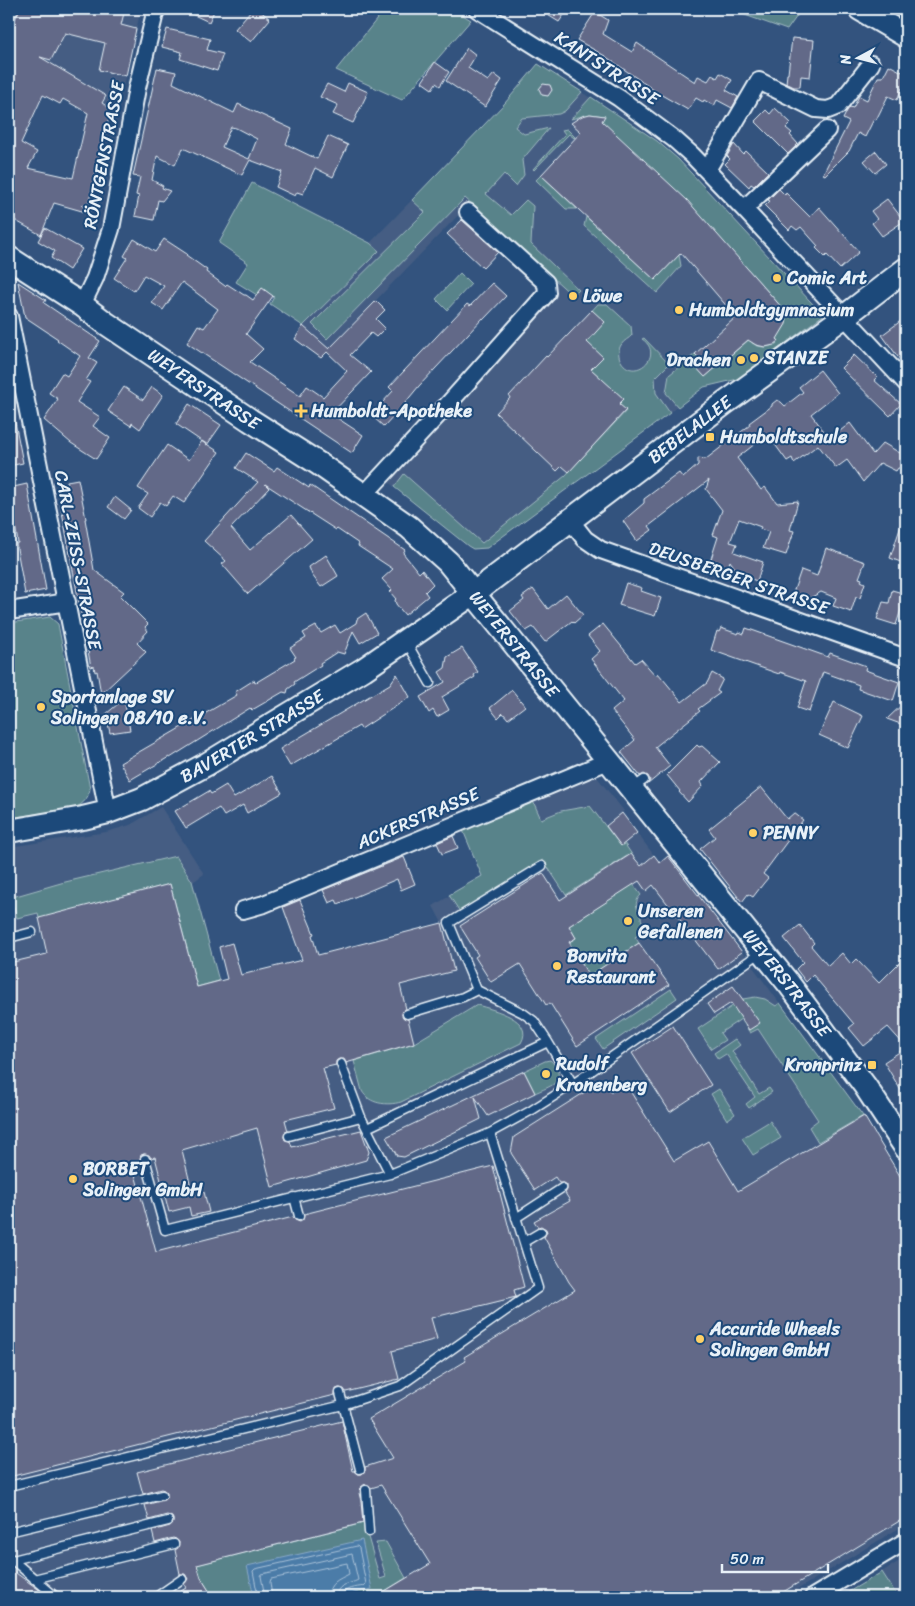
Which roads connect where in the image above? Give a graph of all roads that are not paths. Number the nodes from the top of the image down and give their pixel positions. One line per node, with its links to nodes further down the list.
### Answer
1 (156, 9): 12 (street, RÖNTGENSTRASSE)
2 (477, 9): 7 (street, KANTSTRASSE)
3 (860, 9): 4 (main road)
4 (906, 36)
5 (871, 64): 7 (street)
6 (827, 130): 8 (street)
7 (707, 170): 8 (street, KANTSTRASSE)
8 (744, 209): 14 (street, KANTSTRASSE)
9 (468, 212): 17 (street)
10 (10, 263): 12 (main road, WEYERSTRASSE)
11 (906, 269): 14 (main road, BEBELALLEE)
12 (82, 305): 17 (main road, WEYERSTRASSE)
13 (9, 316): 15 (street, CARL-ZEISS-STRASSE)
14 (845, 316): 16 (street, KANTSTRASSE); 18 (main road, BEBELALLEE)
15 (12, 345): 20 (street, CARL-ZEISS-STRASSE)
16 (906, 383)
17 (363, 496): 19 (main road, WEYERSTRASSE)
18 (570, 520): 19 (main road, BEBELALLEE); 23 (street, DEUSBERGER STRASSE)
19 (474, 593): 22 (main road, BAVERTER STRASSE); 25 (main road, WEYERSTRASSE)
20 (67, 602): 21 (street); 26 (street, CARL-ZEISS-STRASSE)
21 (9, 611)
22 (406, 641): 24 (lane); 26 (main road, BAVERTER STRASSE)
23 (906, 658)
24 (430, 683)
25 (608, 761): 29 (street, ACKERSTRASSE); 32 (main road, WEYERSTRASSE)
26 (108, 812): 27 (main road, BAVERTER STRASSE)
27 (9, 831)
28 (542, 866): 33 (lane)
29 (243, 910)
30 (32, 932): 31 (lane)
31 (9, 938)
32 (762, 952): 37 (lane); 42 (main road, WEYERSTRASSE)
33 (478, 990): 34 (lane); 35 (lane)
34 (407, 1014)
35 (548, 1042): 37 (lane); 39 (lane)
36 (341, 1064): 38 (lane)
37 (573, 1084): 40 (lane)
38 (361, 1117): 39 (lane); 41 (lane)
39 (367, 1128): 44 (lane)
40 (490, 1133): 44 (lane); 48 (lane)
41 (289, 1136)
42 (906, 1148)
43 (146, 1159): 46 (lane)
44 (390, 1174): 46 (lane)
45 (562, 1188): 48 (lane)
46 (294, 1197): 47 (lane)
47 (299, 1216)
48 (516, 1218): 50 (lane)
49 (541, 1232): 50 (lane)
50 (524, 1242): 52 (lane)
51 (340, 1393): 52 (lane)
52 (343, 1405): 53 (lane); 54 (lane)
53 (360, 1469)
54 (9, 1486)
55 (366, 1490): 59 (lane)
56 (162, 1495): 58 (lane)
57 (168, 1521): 62 (lane)
58 (9, 1532)
59 (369, 1532)
60 (906, 1541): 67 (street)
61 (174, 1544): 63 (lane)
62 (11, 1559): 63 (lane)
63 (34, 1579): 65 (lane)
64 (182, 1579): 66 (lane)
65 (56, 1597)
66 (156, 1597)
67 (813, 1597)

